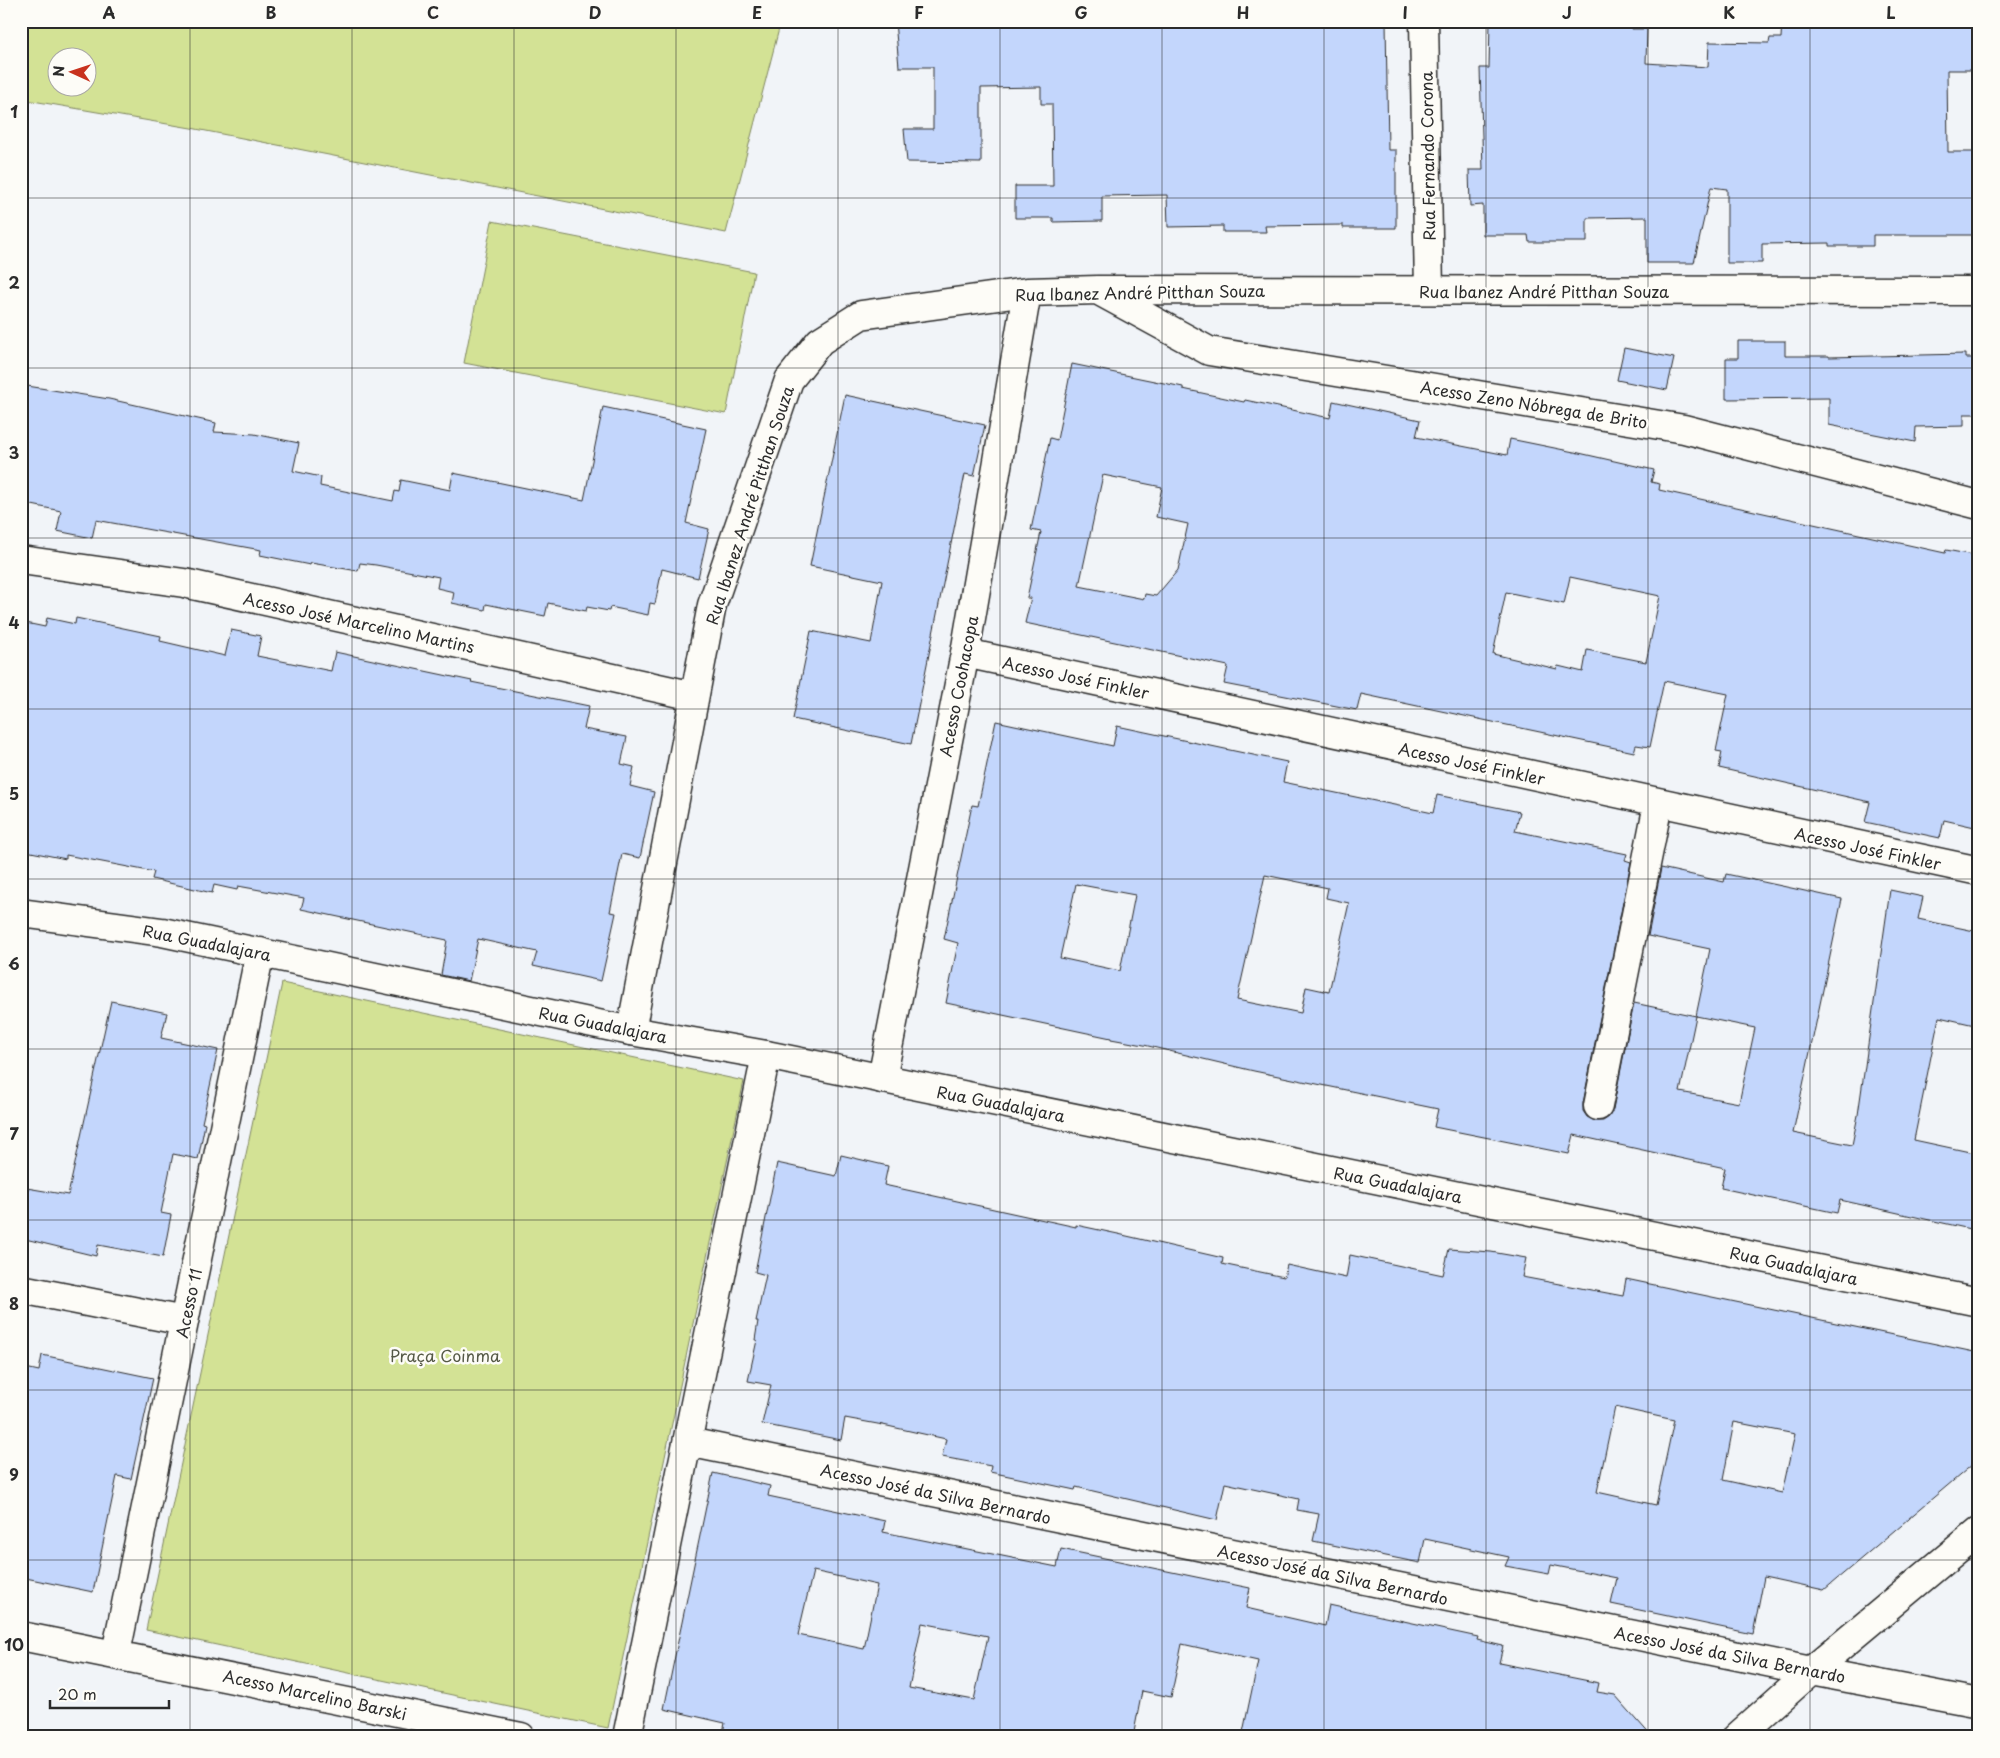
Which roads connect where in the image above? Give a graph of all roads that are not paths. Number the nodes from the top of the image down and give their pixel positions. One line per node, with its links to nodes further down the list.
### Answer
1 (1424, 21): 3 (street, Rua Fernando Corona)
2 (1098, 290): 3 (street, Rua Ibanez André Pitthan Souza); 5 (street, Rua Ibanez André Pitthan Souza); 6 (street, Acesso Zeno Nóbrega de Brito)
3 (1429, 290): 4 (street, Rua Ibanez André Pitthan Souza)
4 (1979, 291)
5 (1027, 292): 8 (street, Acesso Coohacopa); 9 (street, Rua Ibanez André Pitthan Souza)
6 (1979, 505)
7 (21, 560): 9 (street, Acesso José Marcelino Martins)
8 (966, 653): 10 (street, Acesso José Finkler); 16 (street, Acesso Coohacopa)
9 (694, 696): 14 (street, Rua Ibanez André Pitthan Souza)
10 (1658, 804): 11 (street, Acesso José Finkler); 17 (street)
11 (1979, 871)
12 (21, 913): 13 (street, Rua Guadalajara)
13 (260, 952): 14 (street, Rua Guadalajara); 20 (street, Acesso 11)
14 (631, 1031): 15 (street, Rua Guadalajara)
15 (766, 1055): 16 (street, Rua Guadalajara); 21 (street)
16 (882, 1079): 19 (street, Rua Guadalajara)
17 (1598, 1106)
18 (21, 1289): 20 (street)
19 (1979, 1302)
20 (184, 1321): 24 (street, Acesso 11)
21 (688, 1442): 25 (street, Acesso José da Silva Bernardo); 28 (street)
22 (1979, 1531): 25 (street)
23 (21, 1636): 24 (street, Acesso Marcelino Barski)
24 (116, 1654): 27 (street, Acesso Marcelino Barski)
25 (1811, 1671): 26 (street, Acesso José da Silva Bernardo); 29 (street)
26 (1979, 1703)
27 (521, 1737)
28 (627, 1737)
29 (1737, 1737)

